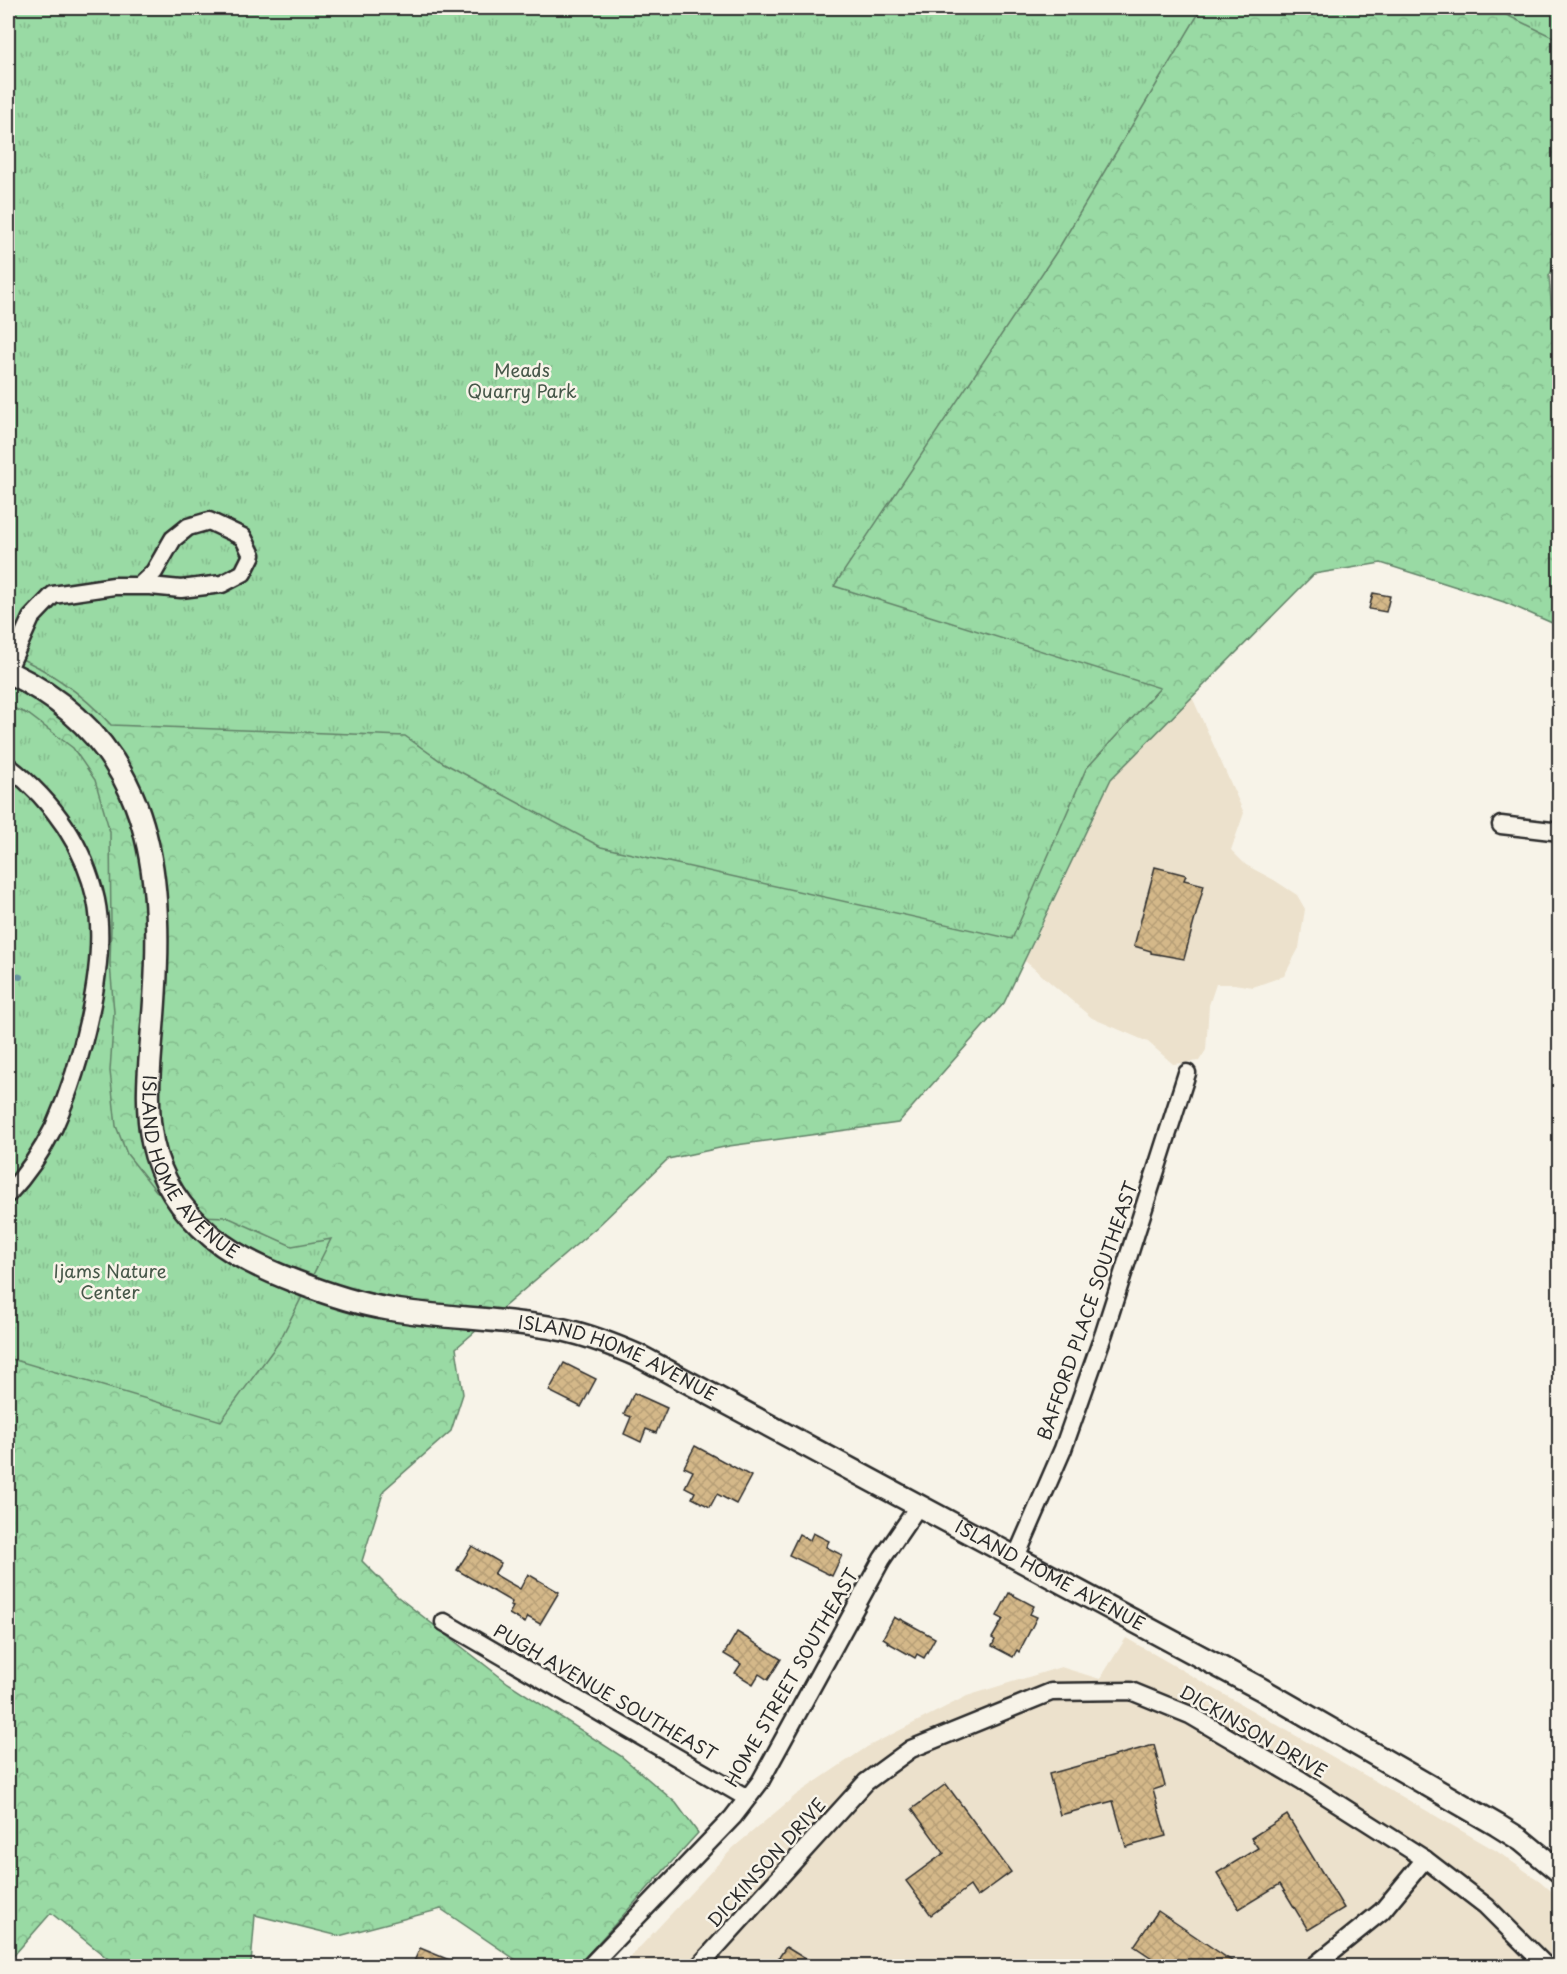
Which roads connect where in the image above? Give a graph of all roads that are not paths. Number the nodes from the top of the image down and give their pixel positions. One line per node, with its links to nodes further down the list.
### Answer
1 (139, 586): 1 (street); 2 (street)
2 (8, 670): 8 (street, ISLAND HOME AVENUE)
3 (8, 766): 7 (street)
4 (1501, 825): 5 (street)
5 (1560, 832)
6 (1187, 1073): 9 (street, BAFFORD PLACE SOUTHEAST)
7 (8, 1194)
8 (919, 1505): 9 (street, ISLAND HOME AVENUE); 11 (street, HOME STREET SOUTHEAST)
9 (1016, 1557): 13 (street, ISLAND HOME AVENUE)
10 (444, 1622): 11 (street, PUGH AVENUE SOUTHEAST)
11 (747, 1798): 15 (street, HOME STREET SOUTHEAST)
12 (1425, 1859): 14 (street, DICKINSON DRIVE); 16 (street, DICKINSON DRIVE); 17 (street)
13 (1560, 1872)
14 (1540, 1965)
15 (590, 1966)
16 (699, 1966)
17 (1314, 1966)

